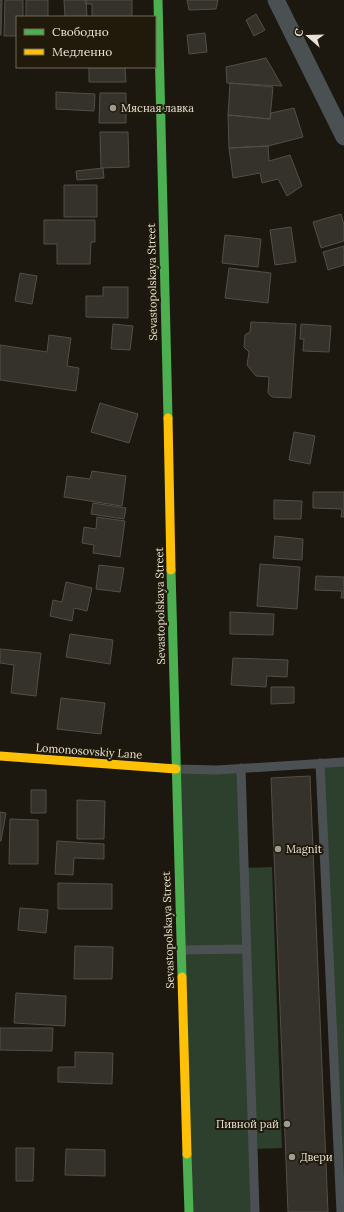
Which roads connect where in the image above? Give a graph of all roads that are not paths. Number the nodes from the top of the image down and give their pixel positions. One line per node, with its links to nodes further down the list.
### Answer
1 (158, 0): 8 (main road, Sevastopolskaya Street)
2 (276, 0): 3 (street)
3 (344, 136)
4 (0, 756): 8 (main road, Lomonosovskiy Lane)
5 (344, 762): 6 (lane)
6 (320, 763): 7 (lane); 13 (lane)
7 (241, 768): 8 (lane); 9 (lane)
8 (176, 769): 10 (main road, Sevastopolskaya Street)
9 (246, 949): 10 (lane); 12 (lane)
10 (181, 950): 11 (main road, Sevastopolskaya Street)
11 (189, 1212)
12 (256, 1212)
13 (341, 1212)

